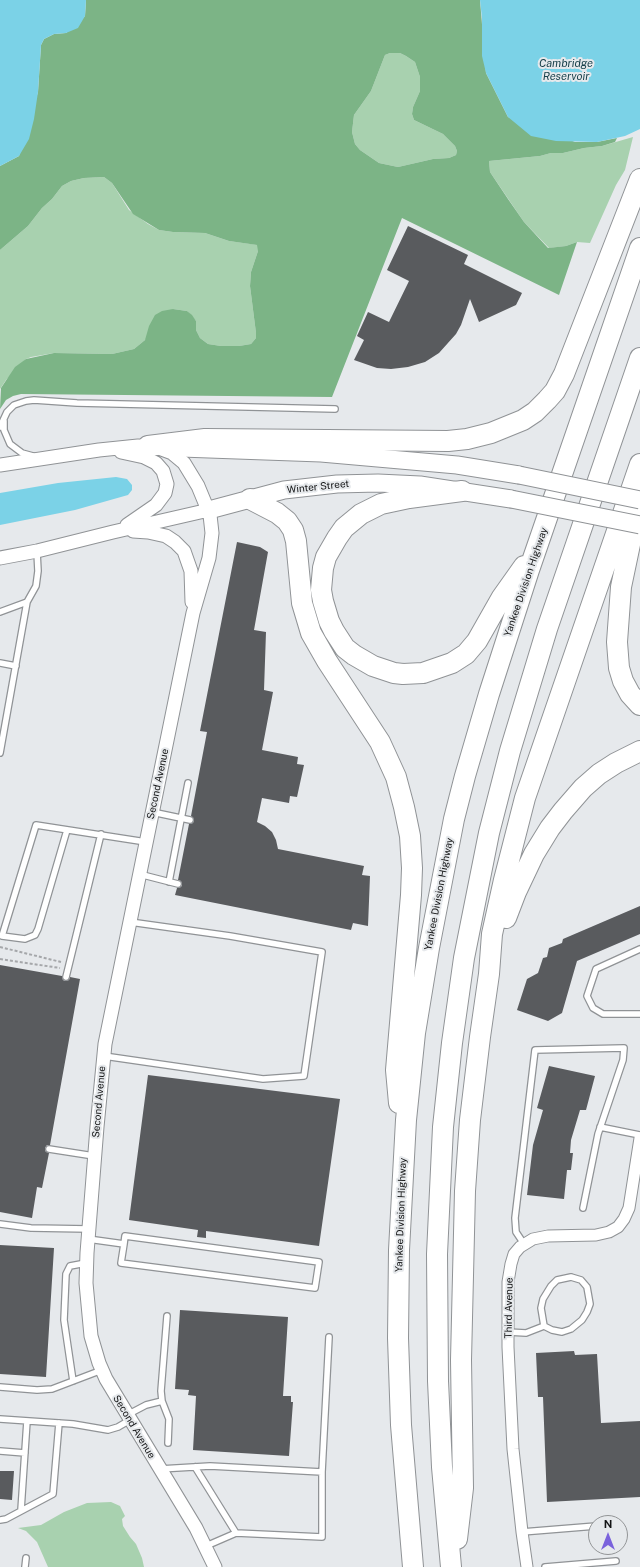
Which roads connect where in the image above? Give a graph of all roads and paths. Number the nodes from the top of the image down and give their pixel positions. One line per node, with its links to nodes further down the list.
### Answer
1 (640, 178): 7 (highway)
2 (640, 248): 18 (highway, Yankee Division Highway)
3 (640, 358): 90 (highway)
4 (334, 409): 5 (lane)
5 (4, 416): 6 (lane); 9 (lane)
6 (0, 427)
7 (148, 446): 8 (street); 13 (main road, bridge); 15 (street, Second Avenue)
8 (88, 451): 9 (street); 17 (street)
9 (42, 458): 11 (street)
10 (640, 464): 46 (highway)
11 (0, 465)
12 (462, 491): 14 (main road, Winter Street); 16 (main road, Winter Street, bridge); 18 (highway)
13 (638, 498): 26 (highway)
14 (250, 499): 15 (main road, Winter Street); 52 (highway)
15 (208, 510): 17 (street, Winter Street); 23 (street, Second Avenue)
16 (640, 525)
17 (113, 532): 19 (street, Winter Street); 23 (street, Second Avenue)
18 (537, 548): 52 (highway, Yankee Division Highway)
19 (37, 551): 20 (street, Winter Street); 21 (lane)
20 (0, 558)
21 (27, 602): 22 (lane); 25 (lane)
22 (0, 612)
23 (193, 613): 32 (street, Second Avenue)
24 (0, 663): 25 (lane)
25 (16, 666): 28 (lane)
26 (640, 705)
27 (640, 751): 30 (highway)
28 (0, 753)
29 (640, 762): 30 (highway)
30 (599, 774): 46 (highway)
31 (188, 782): 33 (lane)
32 (152, 812): 33 (lane); 37 (street, Second Avenue)
33 (181, 818): 34 (lane); 39 (lane)
34 (190, 820)
35 (67, 830): 36 (lane); 42 (lane); 42 (lane)
36 (101, 834): 37 (lane); 47 (lane)
37 (146, 842): 38 (street, Second Avenue)
38 (139, 874): 39 (lane); 41 (street, Second Avenue)
39 (169, 882): 40 (lane)
40 (178, 884)
41 (130, 922): 49 (street, Second Avenue); 49 (lane)
42 (1, 936)
43 (0, 948): 45 (path)
44 (640, 949): 48 (lane)
45 (0, 959)
46 (489, 974): 90 (highway)
47 (66, 977)
48 (640, 1014)
49 (104, 1056): 54 (street, Second Avenue)
50 (600, 1128): 51 (lane); 55 (lane); 59 (lane)
51 (640, 1137): 59 (street)
52 (404, 1146): 89 (highway, Yankee Division Highway)
53 (49, 1149): 54 (lane)
54 (95, 1156): 57 (street, Second Avenue)
55 (583, 1208)
56 (0, 1224): 57 (lane)
57 (88, 1234): 58 (lane); 60 (street, Second Avenue)
58 (124, 1244): 58 (lane)
59 (524, 1244): 63 (street, Third Avenue)
60 (86, 1263): 65 (street, Second Avenue); 66 (lane)
61 (167, 1316): 68 (lane)
62 (544, 1326): 62 (lane); 63 (lane)
63 (508, 1332): 82 (street, Third Avenue)
64 (329, 1337): 78 (lane)
65 (102, 1370): 66 (lane); 69 (street, Second Avenue)
66 (73, 1381): 67 (lane)
67 (0, 1387)
68 (162, 1401): 69 (lane); 73 (lane)
69 (129, 1418): 72 (lane); 77 (street, Second Avenue)
70 (0, 1419): 71 (lane)
71 (27, 1421): 72 (lane); 75 (lane)
72 (59, 1423): 79 (lane)
73 (168, 1443)
74 (0, 1451): 75 (lane)
75 (25, 1453): 79 (lane)
76 (195, 1466): 77 (lane); 78 (lane); 83 (lane)
77 (160, 1469): 84 (street, Second Avenue)
78 (322, 1472): 83 (lane)
79 (21, 1510): 80 (lane)
80 (0, 1520)
81 (588, 1527): 82 (lane)
82 (522, 1532): 91 (street, Third Avenue)
83 (236, 1533): 84 (lane)
84 (206, 1546): 88 (street, Second Avenue)
85 (26, 1558): 87 (lane)
86 (616, 1562): 92 (lane)
87 (25, 1567)
88 (215, 1567)
89 (413, 1567)
90 (452, 1567)
91 (527, 1567)
92 (545, 1567)

